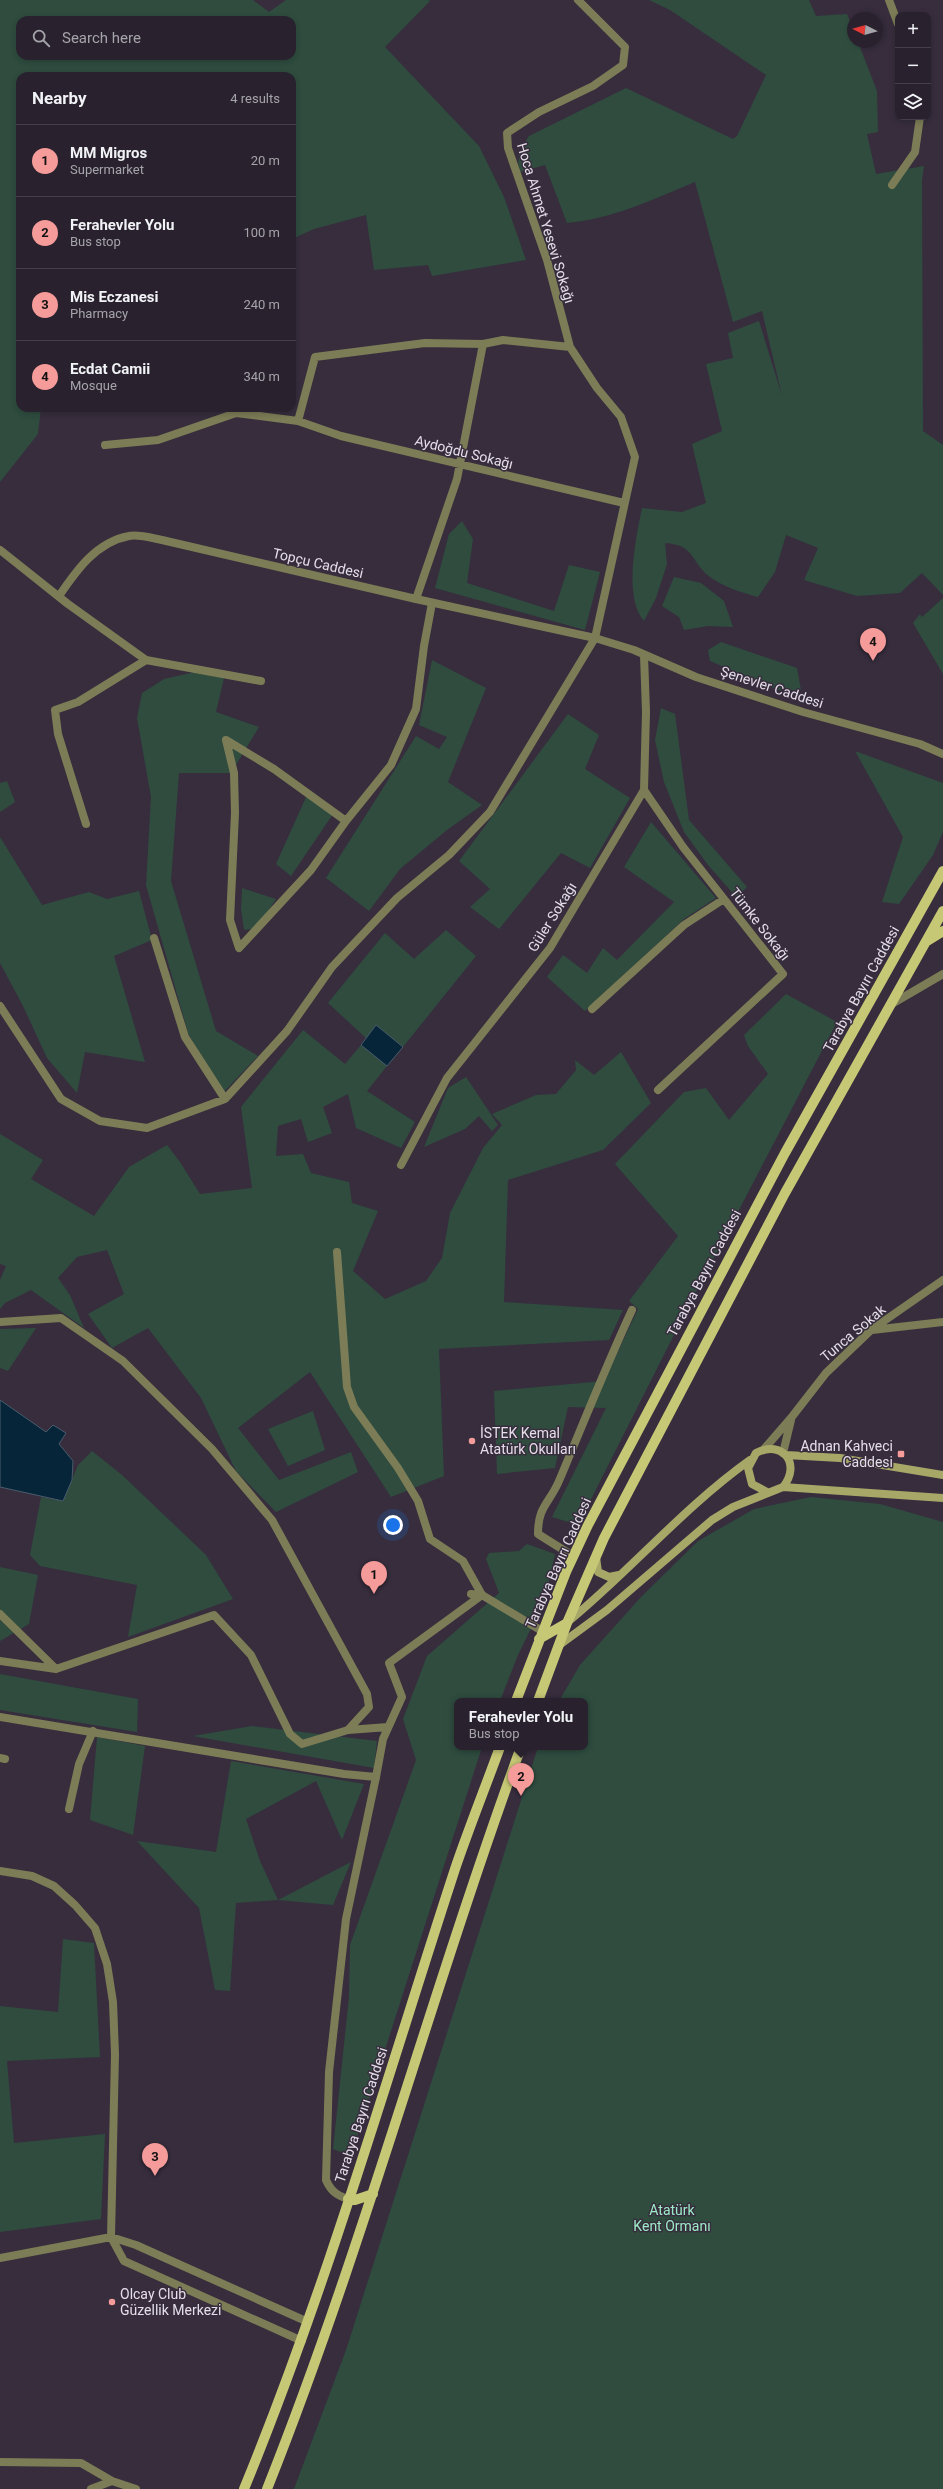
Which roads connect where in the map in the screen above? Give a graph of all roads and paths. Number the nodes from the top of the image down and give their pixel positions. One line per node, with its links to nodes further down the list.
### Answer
1 (578, 0): 7 (street, Hoca Ahmet Yesevi Sokağı)
2 (889, 0): 3 (street)
3 (895, 16)
4 (920, 120): 5 (street)
5 (892, 185)
6 (483, 344): 7 (street); 8 (street); 10 (street)
7 (570, 347): 11 (street)
8 (298, 421): 9 (street, Aydoğdu Sokağı); 10 (street, Aydoğdu Sokağı)
9 (105, 445)
10 (460, 464): 11 (street, Aydoğdu Sokağı); 14 (street)
11 (624, 503): 16 (street)
12 (0, 550): 13 (street)
13 (58, 596): 14 (street, Topçu Caddesi); 18 (street)
14 (416, 599): 15 (street, Topçu Caddesi)
15 (432, 603): 16 (street, Topçu Caddesi); 22 (street)
16 (595, 638): 17 (street, Şenevler Caddesi); 35 (street)
17 (644, 655): 20 (street, Şenevler Caddesi); 21 (street, Güler Sokağı)
18 (146, 660): 19 (street); 23 (street)
19 (261, 681)
20 (943, 754)
21 (644, 790): 25 (street, Tümke Sokağı); 36 (street, Güler Sokağı)
22 (346, 821): 22 (street)
23 (86, 824)
24 (943, 871): 51 (main road, Tarabya Bayırı Caddesi)
25 (724, 899): 33 (street); 34 (street, Tümke Sokağı)
26 (943, 911): 29 (main road)
27 (943, 931): 29 (main road)
28 (154, 938): 35 (street)
29 (925, 943): 31 (main road)
30 (943, 974): 31 (street)
31 (889, 1005): 52 (main road)
32 (0, 1006): 35 (street)
33 (592, 1010)
34 (658, 1090)
35 (225, 1099)
36 (401, 1165)
37 (337, 1252): 55 (street)
38 (943, 1280): 42 (street, Tunca Sokak)
39 (632, 1310): 51 (street)
40 (0, 1322): 66 (street)
41 (943, 1322): 42 (street)
42 (871, 1330): 43 (street, Tunca Sokak)
43 (791, 1418): 44 (street, Tunca Sokak); 45 (street)
44 (764, 1449): 45 (main road); 46 (main road)
45 (784, 1454): 47 (main road); 48 (main road)
46 (750, 1460): 49 (main road); 53 (main road)
47 (943, 1475)
48 (783, 1487): 49 (main road); 50 (main road)
49 (767, 1492): 59 (main road)
50 (943, 1498)
51 (573, 1556): 58 (main road, Tarabya Bayırı Caddesi)
52 (596, 1556): 53 (main road); 57 (main road)
53 (622, 1574): 57 (main road)
54 (471, 1594): 55 (street)
55 (482, 1595): 58 (street); 65 (street)
56 (0, 1614): 61 (street)
57 (567, 1623): 58 (main road); 59 (main road)
58 (541, 1635): 62 (main road, Tarabya Bayırı Caddesi)
59 (558, 1646): 63 (main road)
60 (0, 1661): 61 (street)
61 (56, 1669): 66 (street)
62 (517, 1698)
63 (539, 1698)
64 (0, 1717): 67 (street)
65 (388, 1727): 66 (street); 70 (street)
66 (348, 1730)
67 (93, 1731): 70 (street); 71 (street)
68 (499, 1750): 74 (main road, Tarabya Bayırı Caddesi)
69 (520, 1750): 73 (main road)
70 (376, 1777): 74 (street)
71 (69, 1809)
72 (0, 1871): 75 (street)
73 (373, 2194): 74 (main road); 84 (main road)
74 (348, 2200): 77 (main road, Tarabya Bayırı Caddesi)
75 (111, 2237): 76 (street); 77 (street); 78 (street)
76 (0, 2258)
77 (308, 2322): 78 (main road, Tarabya Bayırı Caddesi)
78 (302, 2341): 83 (main road, Tarabya Bayırı Caddesi)
79 (0, 2462): 80 (street)
80 (112, 2481): 81 (street); 82 (street)
81 (91, 2489)
82 (136, 2489)
83 (244, 2489)
84 (267, 2489)

